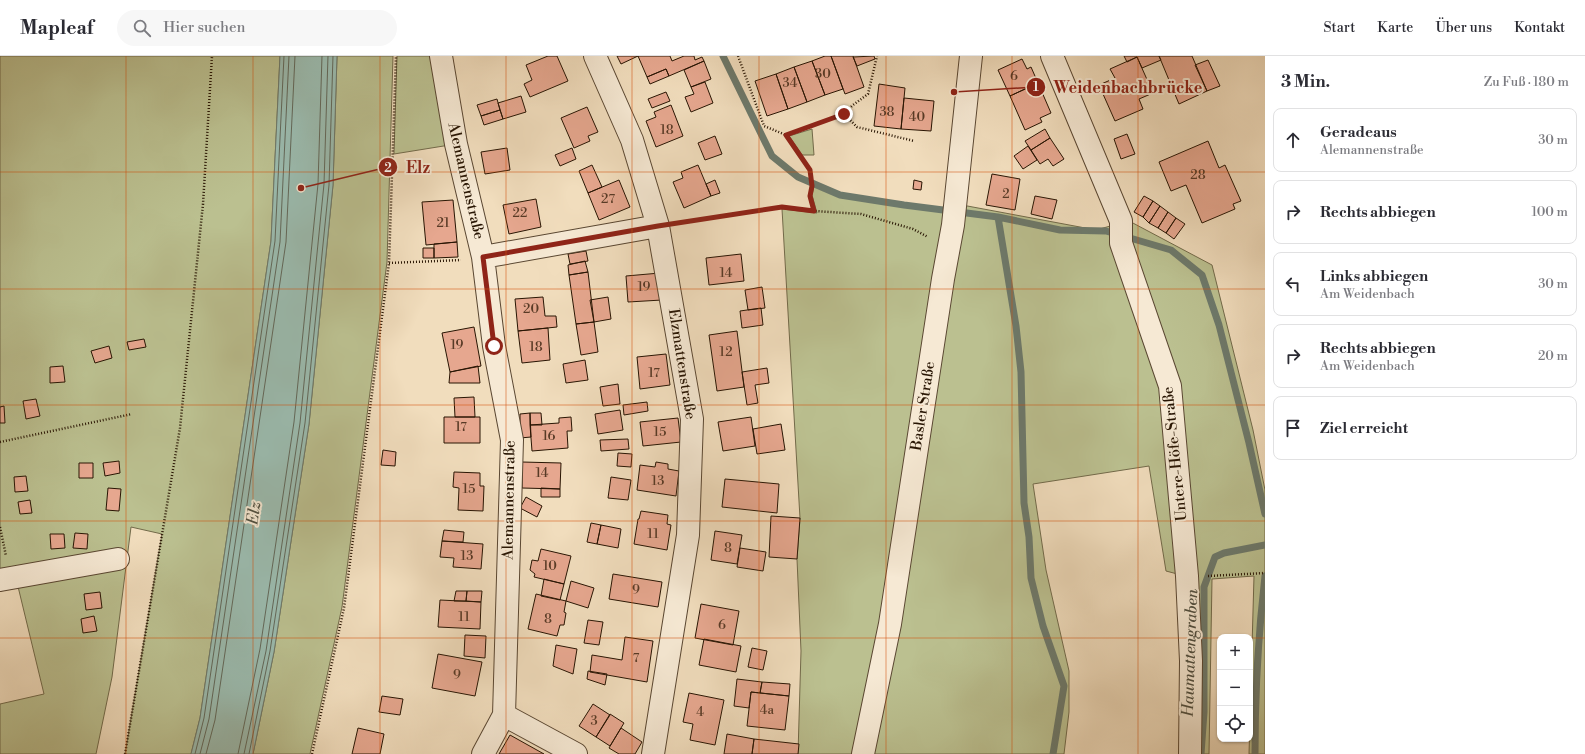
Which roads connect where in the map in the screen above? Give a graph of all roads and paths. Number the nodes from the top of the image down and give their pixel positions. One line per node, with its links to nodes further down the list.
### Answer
1 (212, 56): 25 (path)
2 (396, 56): 16 (path)
3 (441, 56): 15 (street, Alemannenstraße)
4 (595, 56): 13 (street, Elzmattenstraße)
5 (738, 56): 10 (path)
6 (877, 56): 9 (path)
7 (971, 56): 30 (street, Basler Straße)
8 (1052, 56): 22 (street, Untere-Höfe-Straße)
9 (844, 114): 10 (path); 11 (path)
10 (786, 135): 12 (path)
11 (914, 141)
12 (814, 211): 13 (path); 14 (path)
13 (658, 226): 15 (street); 29 (street, Elzmattenstraße)
14 (913, 229)
15 (483, 259): 16 (path); 24 (street, Alemannenstraße)
16 (389, 263): 26 (path)
17 (132, 414): 18 (path)
18 (0, 442)
19 (0, 527): 23 (path)
20 (118, 559): 23 (street)
21 (1265, 573): 22 (path)
22 (1187, 576): 31 (street, Untere-Höfe-Straße)
23 (5, 579)
24 (504, 715): 27 (street, Alemannenstraße); 28 (street)
25 (125, 754)
26 (312, 754)
27 (483, 754)
28 (576, 754)
29 (652, 754)
30 (863, 754)
31 (1190, 754)

